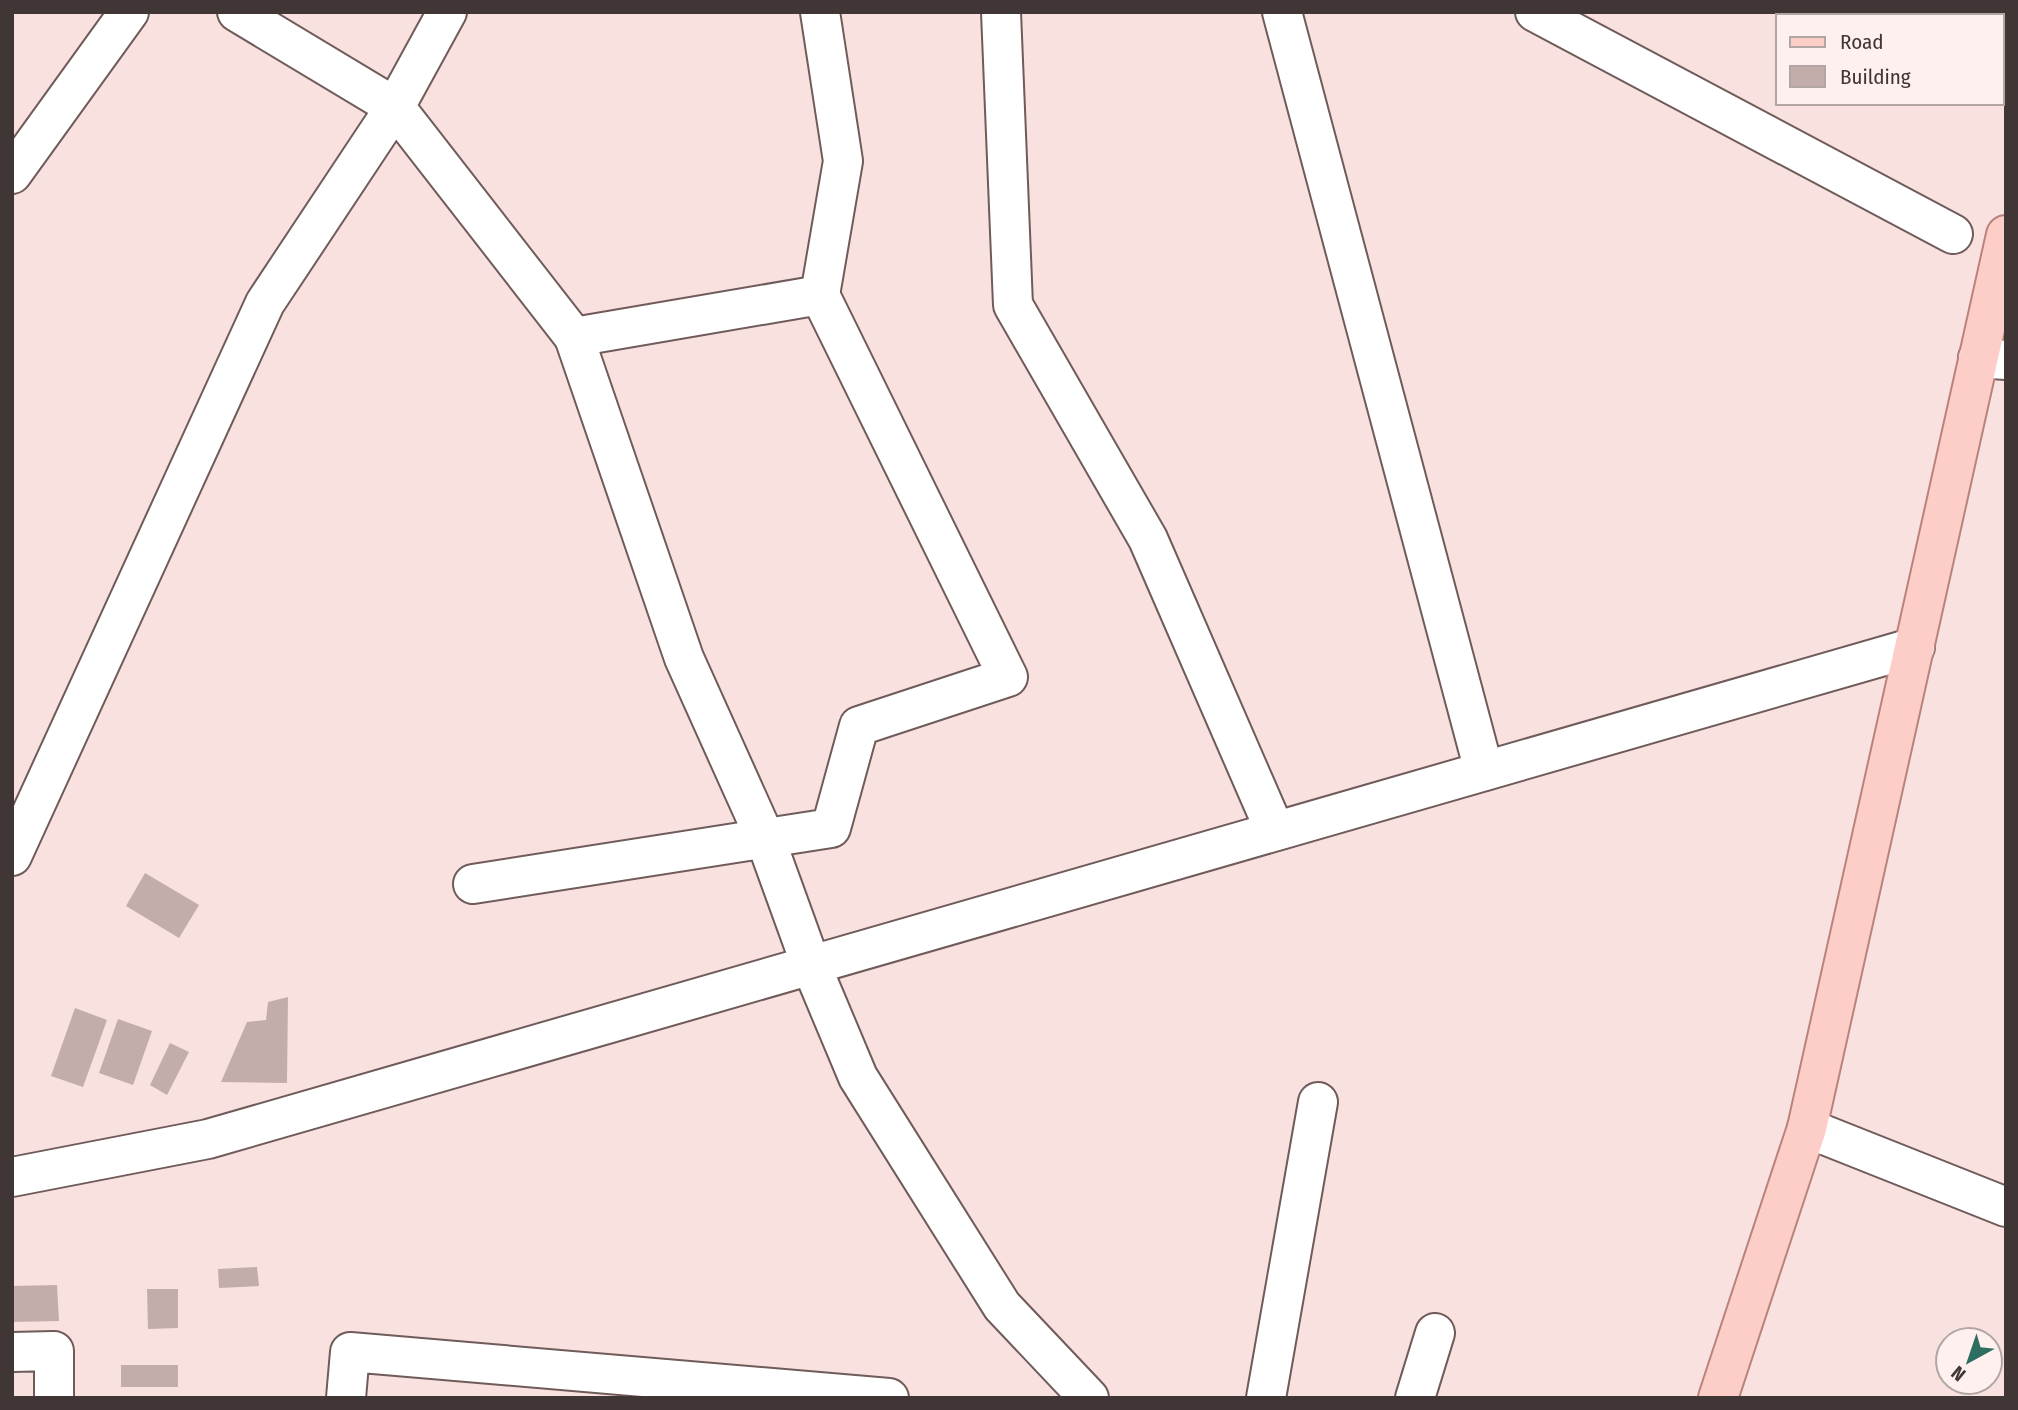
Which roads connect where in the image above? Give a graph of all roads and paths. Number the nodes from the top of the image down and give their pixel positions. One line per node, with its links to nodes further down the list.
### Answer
1 (129, 12): 9 (street)
2 (237, 12): 8 (street)
3 (447, 12): 8 (street)
4 (820, 12): 12 (street)
5 (1001, 12): 17 (street)
6 (1282, 12): 16 (street)
7 (1535, 12): 10 (street)
8 (395, 107): 13 (street); 19 (street)
9 (12, 173)
10 (1953, 234)
11 (2006, 235): 14 (main road)
12 (820, 295): 13 (street); 18 (street)
13 (574, 337): 18 (street)
14 (1992, 359): 15 (main road)
15 (1914, 647): 16 (street); 23 (main road)
16 (1484, 771): 17 (street)
17 (1275, 831): 21 (street)
18 (765, 838): 20 (street); 21 (street)
19 (12, 856)
20 (473, 884)
21 (811, 965): 24 (street); 31 (street)
22 (1318, 1102): 32 (street)
23 (1807, 1128): 25 (street); 34 (main road)
24 (12, 1177)
25 (2006, 1207)
26 (1435, 1333): 33 (street)
27 (12, 1352): 28 (street)
28 (54, 1398)
29 (346, 1398): 30 (street)
30 (889, 1398)
31 (1089, 1398)
32 (1266, 1398)
33 (1415, 1398)
34 (1718, 1398)

